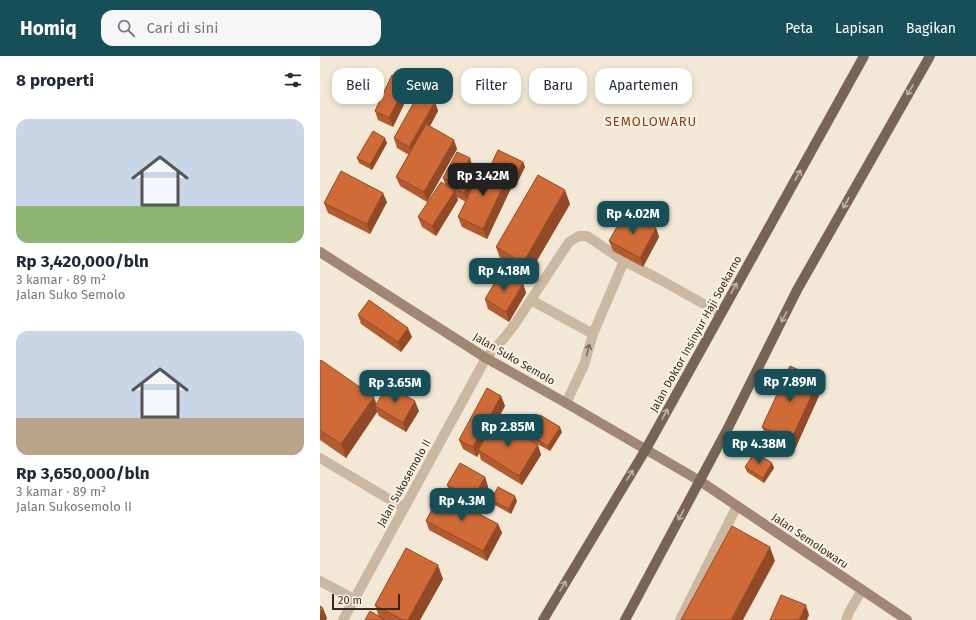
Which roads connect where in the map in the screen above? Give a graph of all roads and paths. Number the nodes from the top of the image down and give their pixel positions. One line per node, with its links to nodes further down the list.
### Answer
1 (864, 56): 6 (main road, Jalan Doktor Insinyur Haji Soekarno, one-way to 1)
2 (930, 56): 12 (main road, one-way to 12)
3 (320, 252): 8 (main road, Jalan Suko Semolo)
4 (624, 261): 5 (street, Jalan Sukosemolo II); 6 (street, Jalan Sukosemolo II); 7 (street)
5 (531, 300): 7 (street); 8 (street, Jalan Sukosemolo II)
6 (720, 314): 10 (main road, Jalan Doktor Insinyur Haji Soekarno, one-way to 6)
7 (593, 334): 9 (street, one-way to 7)
8 (486, 358): 9 (main road, Jalan Suko Semolo); 14 (street, Jalan Sukosemolo II)
9 (566, 402): 10 (main road, Jalan Suko Semolo)
10 (646, 448): 12 (main road, Jalan Suko Semolo); 19 (main road, Jalan Doktor Insinyur Haji Soekarno, one-way to 10)
11 (320, 458): 14 (street)
12 (700, 481): 13 (main road, Jalan Semolowaru); 20 (main road, one-way to 20)
13 (737, 506): 16 (main road, Jalan Semolowaru); 21 (street)
14 (404, 508): 17 (street, Jalan Sukosemolo II)
15 (320, 581): 17 (street)
16 (862, 590): 22 (street); 23 (main road, Jalan Semolowaru)
17 (354, 600): 18 (street, Jalan Sukosemolo II)
18 (343, 620)
19 (544, 620)
20 (625, 620)
21 (680, 620)
22 (846, 620)
23 (908, 620)

